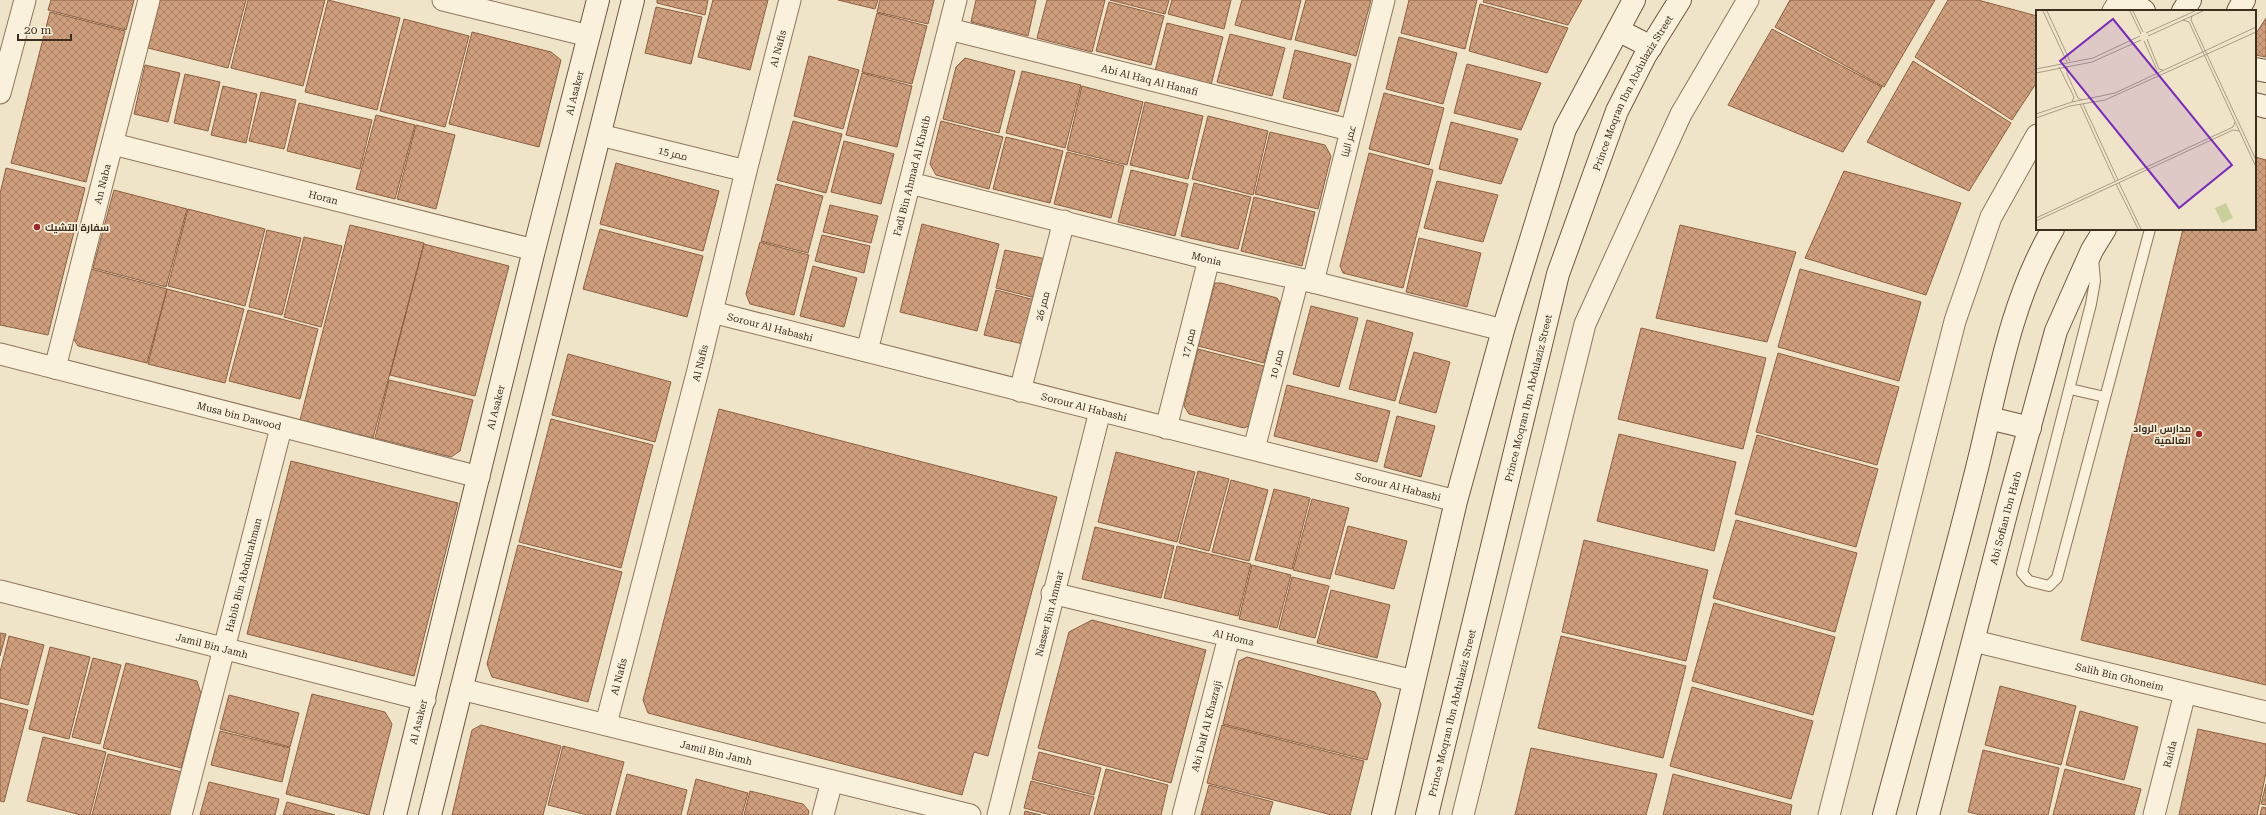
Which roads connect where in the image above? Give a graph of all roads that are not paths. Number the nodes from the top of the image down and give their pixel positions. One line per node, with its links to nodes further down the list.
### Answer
1 (25, 0): 26 (street)
2 (149, 0): 32 (street, An Naba)
3 (443, 0): 22 (street)
4 (598, 0): 22 (street, Al Asaker)
5 (633, 0): 30 (street)
6 (790, 0): 33 (street, Al Nafis)
7 (956, 0): 20 (street, Fadl Bin Ahmad Al Khatib)
8 (1384, 0): 29 (street, عمر البنا)
9 (1634, 0): 21 (street)
10 (1680, 0): 23 (street, Prince Moqran Ibn Abdulaziz Street)
11 (1748, 0): 82 (street)
12 (2120, 0): 16 (street)
13 (2130, 0): 17 (street)
14 (2190, 0): 18 (street)
15 (2244, 0): 19 (street)
16 (2114, 10)
17 (2143, 10)
18 (2184, 10)
19 (2239, 10)
20 (949, 29): 29 (street, Abi Al Haq Al Hanafi); 34 (street, Fadl Bin Ahmad Al Khatib)
21 (1618, 30): 23 (street); 46 (street)
22 (589, 36): 39 (street, Al Asaker)
23 (1650, 47): 73 (street, Prince Moqran Ibn Abdulaziz Street)
24 (2256, 69): 25 (street)
25 (2266, 71)
26 (0, 93)
27 (2256, 104): 28 (street)
28 (2266, 107)
29 (1350, 130): 42 (street, عمر البنا)
30 (600, 135): 33 (street, ممر 15); 45 (street)
31 (2036, 137): 83 (street)
32 (113, 144): 39 (street, Horan); 49 (street, An Naba)
33 (746, 171): 44 (street, Al Nafis)
34 (910, 183): 35 (street, Monia); 47 (street, Fadl Bin Ahmad Al Khatib)
35 (1064, 221): 41 (street, Monia); 51 (street, ممر 26)
36 (2052, 230): 54 (street)
37 (2104, 230): 40 (street, Abi Sofian Ibn Harb)
38 (2150, 230): 52 (lane)
39 (534, 250): 43 (street, Al Asaker)
40 (2092, 250): 50 (lane); 57 (street, Abi Sofian Ibn Harb)
41 (1209, 259): 42 (street, Monia); 56 (street, ممر 17)
42 (1306, 281): 46 (street, Monia); 58 (street, ممر 10)
43 (521, 309): 45 (street); 59 (street, Al Asaker)
44 (712, 312): 47 (street, Sorour Al Habashi); 71 (street, Al Nafis)
45 (553, 317): 67 (street)
46 (1503, 330): 60 (street)
47 (867, 351): 51 (street, Sorour Al Habashi)
48 (0, 354): 49 (street, Musa bin Dawood)
49 (55, 368): 55 (street, Musa bin Dawood)
50 (2070, 389): 52 (lane); 52 (lane)
51 (1020, 391): 53 (street, Sorour Al Habashi)
52 (2105, 397)
53 (1100, 411): 56 (street, Sorour Al Habashi); 62 (street, Nasser Bin Ammar)
54 (1989, 418): 57 (street); 84 (street)
55 (281, 428): 59 (street, Musa bin Dawood); 65 (street, Habib Bin Abdulrahman)
56 (1166, 428): 58 (street, Sorour Al Habashi)
57 (2030, 428): 64 (street, Abi Sofian Ibn Harb)
58 (1254, 449): 60 (street, Sorour Al Habashi)
59 (479, 477): 69 (street, Al Asaker)
60 (1456, 502): 66 (street)
61 (0, 591): 65 (street, Jamil Bin Jamh)
62 (1052, 593): 63 (street, Al Homa); 79 (street, Nasser Bin Ammar)
63 (1229, 637): 66 (street, Al Homa); 80 (street, Abi Dalf Al Khazraji)
64 (1974, 641): 68 (street, Salih Bin Ghoneim); 85 (street, Abi Sofian Ibn Harb)
65 (223, 649): 69 (street, Jamil Bin Jamh); 74 (street, Habib Bin Abdulrahman)
66 (1414, 681): 81 (street)
67 (462, 689): 71 (street, Jamil Bin Jamh); 76 (street)
68 (2185, 693): 70 (street, Salih Bin Ghoneim); 86 (street, Raida)
69 (425, 700): 75 (street, Al Asaker)
70 (2266, 712)
71 (606, 724): 72 (street, Jamil Bin Jamh)
72 (832, 782): 77 (street); 78 (street, Jamil Bin Jamh)
73 (1431, 810)
74 (181, 815)
75 (395, 815)
76 (430, 815)
77 (823, 815)
78 (970, 815)
79 (998, 815)
80 (1183, 815)
81 (1383, 815)
82 (1463, 815)
83 (1829, 815)
84 (1884, 815)
85 (1928, 815)
86 (2154, 815)

